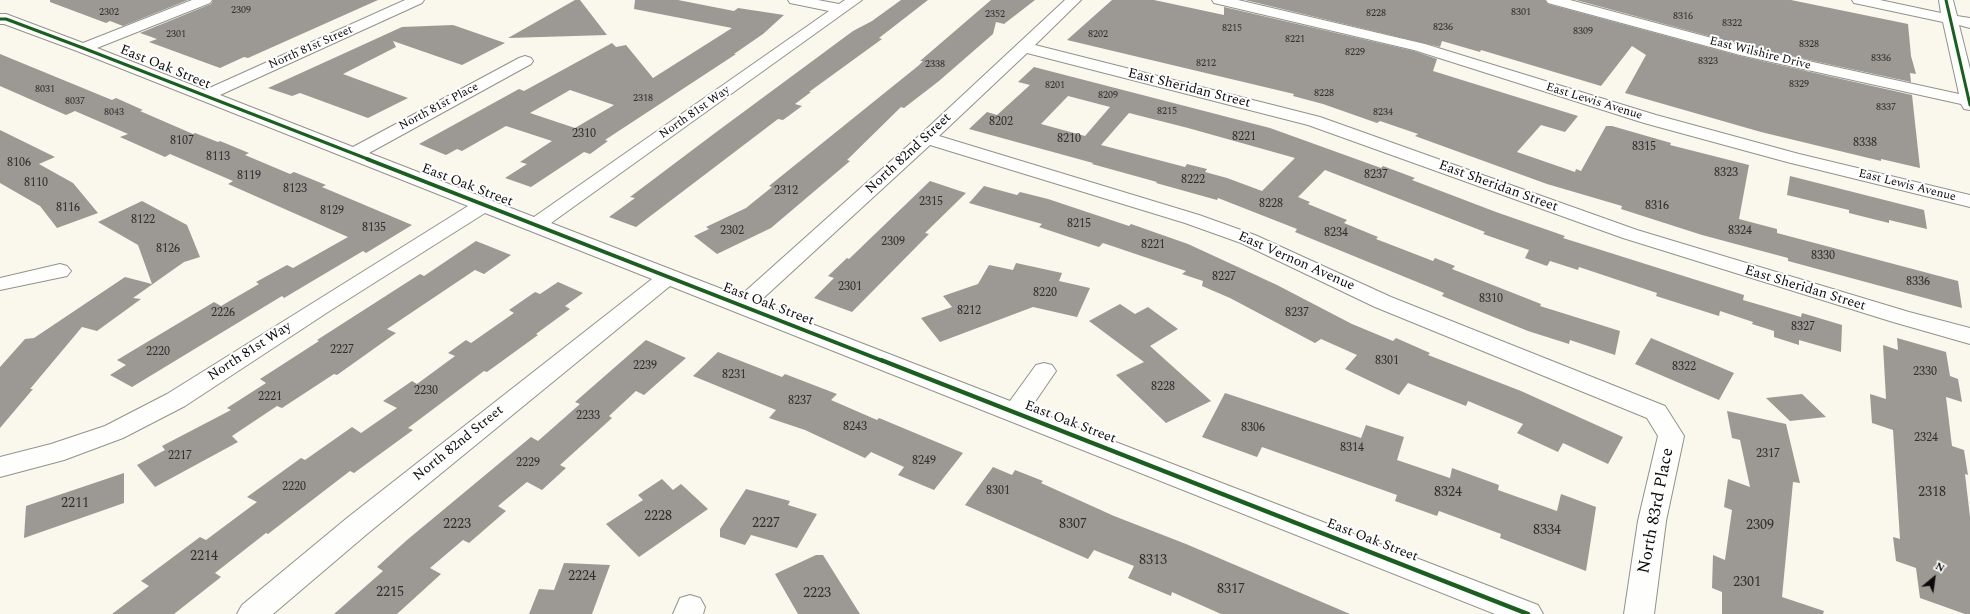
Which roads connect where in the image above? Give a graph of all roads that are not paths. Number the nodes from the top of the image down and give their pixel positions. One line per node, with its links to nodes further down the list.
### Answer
1 (205, 0): 14 (street)
2 (417, 0): 16 (street, North 81st Street)
3 (795, 0): 9 (street)
4 (1074, 0): 13 (street, North 82nd Street)
5 (1219, 0): 20 (street, East Lewis Avenue)
6 (1553, 0): 17 (street, East Wilshire Drive)
7 (1859, 0): 11 (street)
8 (1946, 0): 11 (street)
9 (848, 5): 22 (street, North 81st Way)
10 (2, 16): 14 (street, East Oak Street)
11 (1950, 19): 12 (street); 17 (street)
12 (1970, 23)
13 (1023, 47): 18 (street, North 82nd Street); 27 (street, East Sheridan Street)
14 (83, 48): 16 (street, East Oak Street)
15 (526, 61): 19 (street, North 81st Place)
16 (205, 96): 19 (street, East Oak Street)
17 (1970, 102)
18 (927, 138): 26 (street, North 82nd Street); 29 (street, East Vernon Avenue)
19 (353, 154): 21 (street, East Oak Street)
20 (1970, 201)
21 (484, 205): 22 (street, East Oak Street); 31 (street, North 81st Way)
22 (535, 225): 24 (street, East Oak Street)
23 (60, 271): 25 (street)
24 (668, 277): 26 (street, East Oak Street); 32 (street, North 82nd Street)
25 (1, 282)
26 (742, 306): 30 (street, East Oak Street)
27 (1970, 336)
28 (1044, 371): 30 (street, East Oak Street)
29 (1656, 412): 34 (street, North 83rd Place)
30 (1014, 413): 33 (street, East Oak Street)
31 (0, 467)
32 (252, 614)
33 (1528, 614)
34 (1639, 614)

